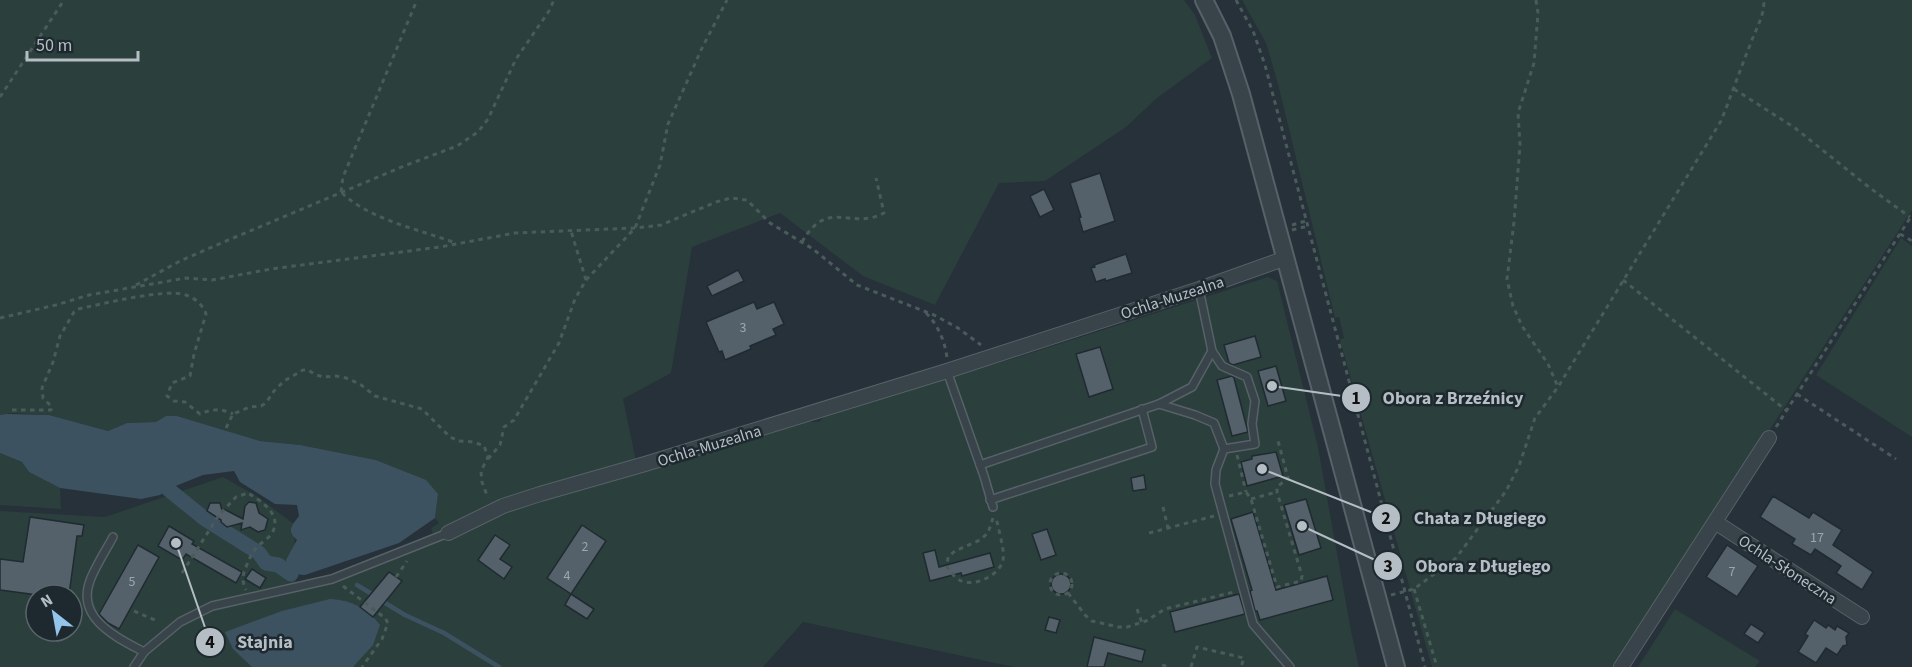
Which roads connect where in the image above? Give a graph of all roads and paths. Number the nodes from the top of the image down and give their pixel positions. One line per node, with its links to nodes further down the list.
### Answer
1 (64, 0): 10 (path)
2 (417, 0): 12 (path)
3 (555, 0): 12 (path)
4 (728, 0): 16 (path)
5 (1204, 0): 22 (street)
6 (1236, 0): 14 (path)
7 (1536, 0): 32 (path)
8 (1764, 0): 9 (path)
9 (1734, 89): 13 (path); 24 (path)
10 (0, 97)
11 (876, 178): 20 (path)
12 (341, 192): 21 (path); 25 (path)
13 (1911, 216): 18 (path)
14 (1307, 221): 15 (path); 64 (path)
15 (1287, 226)
16 (635, 228): 17 (path); 20 (path); 23 (path)
17 (571, 231): 21 (path); 23 (path)
18 (1900, 234): 19 (path); 33 (path)
19 (1912, 241)
20 (802, 242): 27 (path)
21 (454, 243): 25 (path)
22 (1286, 258): 26 (street, Ochla-Muzealna); 80 (street)
23 (586, 280): 45 (path)
24 (1623, 280): 32 (path); 37 (path)
25 (132, 287): 28 (path)
26 (1199, 289): 30 (lane); 31 (street, Ochla-Muzealna)
27 (924, 311): 29 (path); 31 (path)
28 (0, 318)
29 (983, 348)
30 (1212, 351): 34 (lane); 42 (lane)
31 (947, 371): 46 (lane); 53 (street, Ochla-Muzealna)
32 (1558, 387): 63 (path)
33 (1797, 394): 37 (path); 44 (path)
34 (1159, 404): 35 (lane); 43 (lane)
35 (1142, 409): 46 (lane); 51 (lane)
36 (12, 410): 38 (path)
37 (1786, 411): 41 (path)
38 (233, 414): 39 (path); 45 (path)
39 (226, 428)
40 (1277, 437): 48 (path)
41 (1769, 438): 55 (street)
42 (1235, 448): 43 (lane); 47 (path)
43 (1224, 449): 49 (lane)
44 (1896, 459)
45 (487, 461): 53 (path)
46 (980, 465): 51 (lane)
47 (1246, 492): 49 (path); 50 (path)
48 (1277, 492): 50 (path); 50 (path)
49 (1219, 498): 54 (lane)
50 (1251, 499)
51 (993, 507): 51 (path)
52 (1163, 507): 56 (path)
53 (494, 510): 57 (street, Ochla-Muzealna)
54 (1223, 514): 56 (path); 62 (lane)
55 (1715, 522): 69 (street, Ochla-Słoneczna); 83 (street)
56 (1168, 528): 58 (path)
57 (448, 533): 66 (lane, Ochla-Muzealna)
58 (1149, 533)
59 (113, 537): 72 (lane)
60 (182, 573): 66 (path)
61 (343, 586): 75 (path)
62 (1244, 589): 71 (path); 79 (lane)
63 (1414, 589): 64 (path); 82 (path)
64 (1406, 591): 81 (path)
65 (1068, 593): 65 (path); 71 (path)
66 (250, 597): 72 (lane, Ochla-Muzealna)
67 (1137, 609): 71 (path)
68 (134, 611): 70 (path)
69 (1862, 617)
70 (154, 620)
71 (1142, 623)
72 (144, 652): 74 (lane, Ochla-Muzealna)
73 (1161, 666): 76 (path)
74 (134, 667)
75 (362, 667)
76 (1170, 667)
77 (1191, 667): 78 (path)
78 (1241, 667)
79 (1290, 667)
80 (1396, 667)
81 (1425, 667)
82 (1437, 667)
83 (1621, 667)

